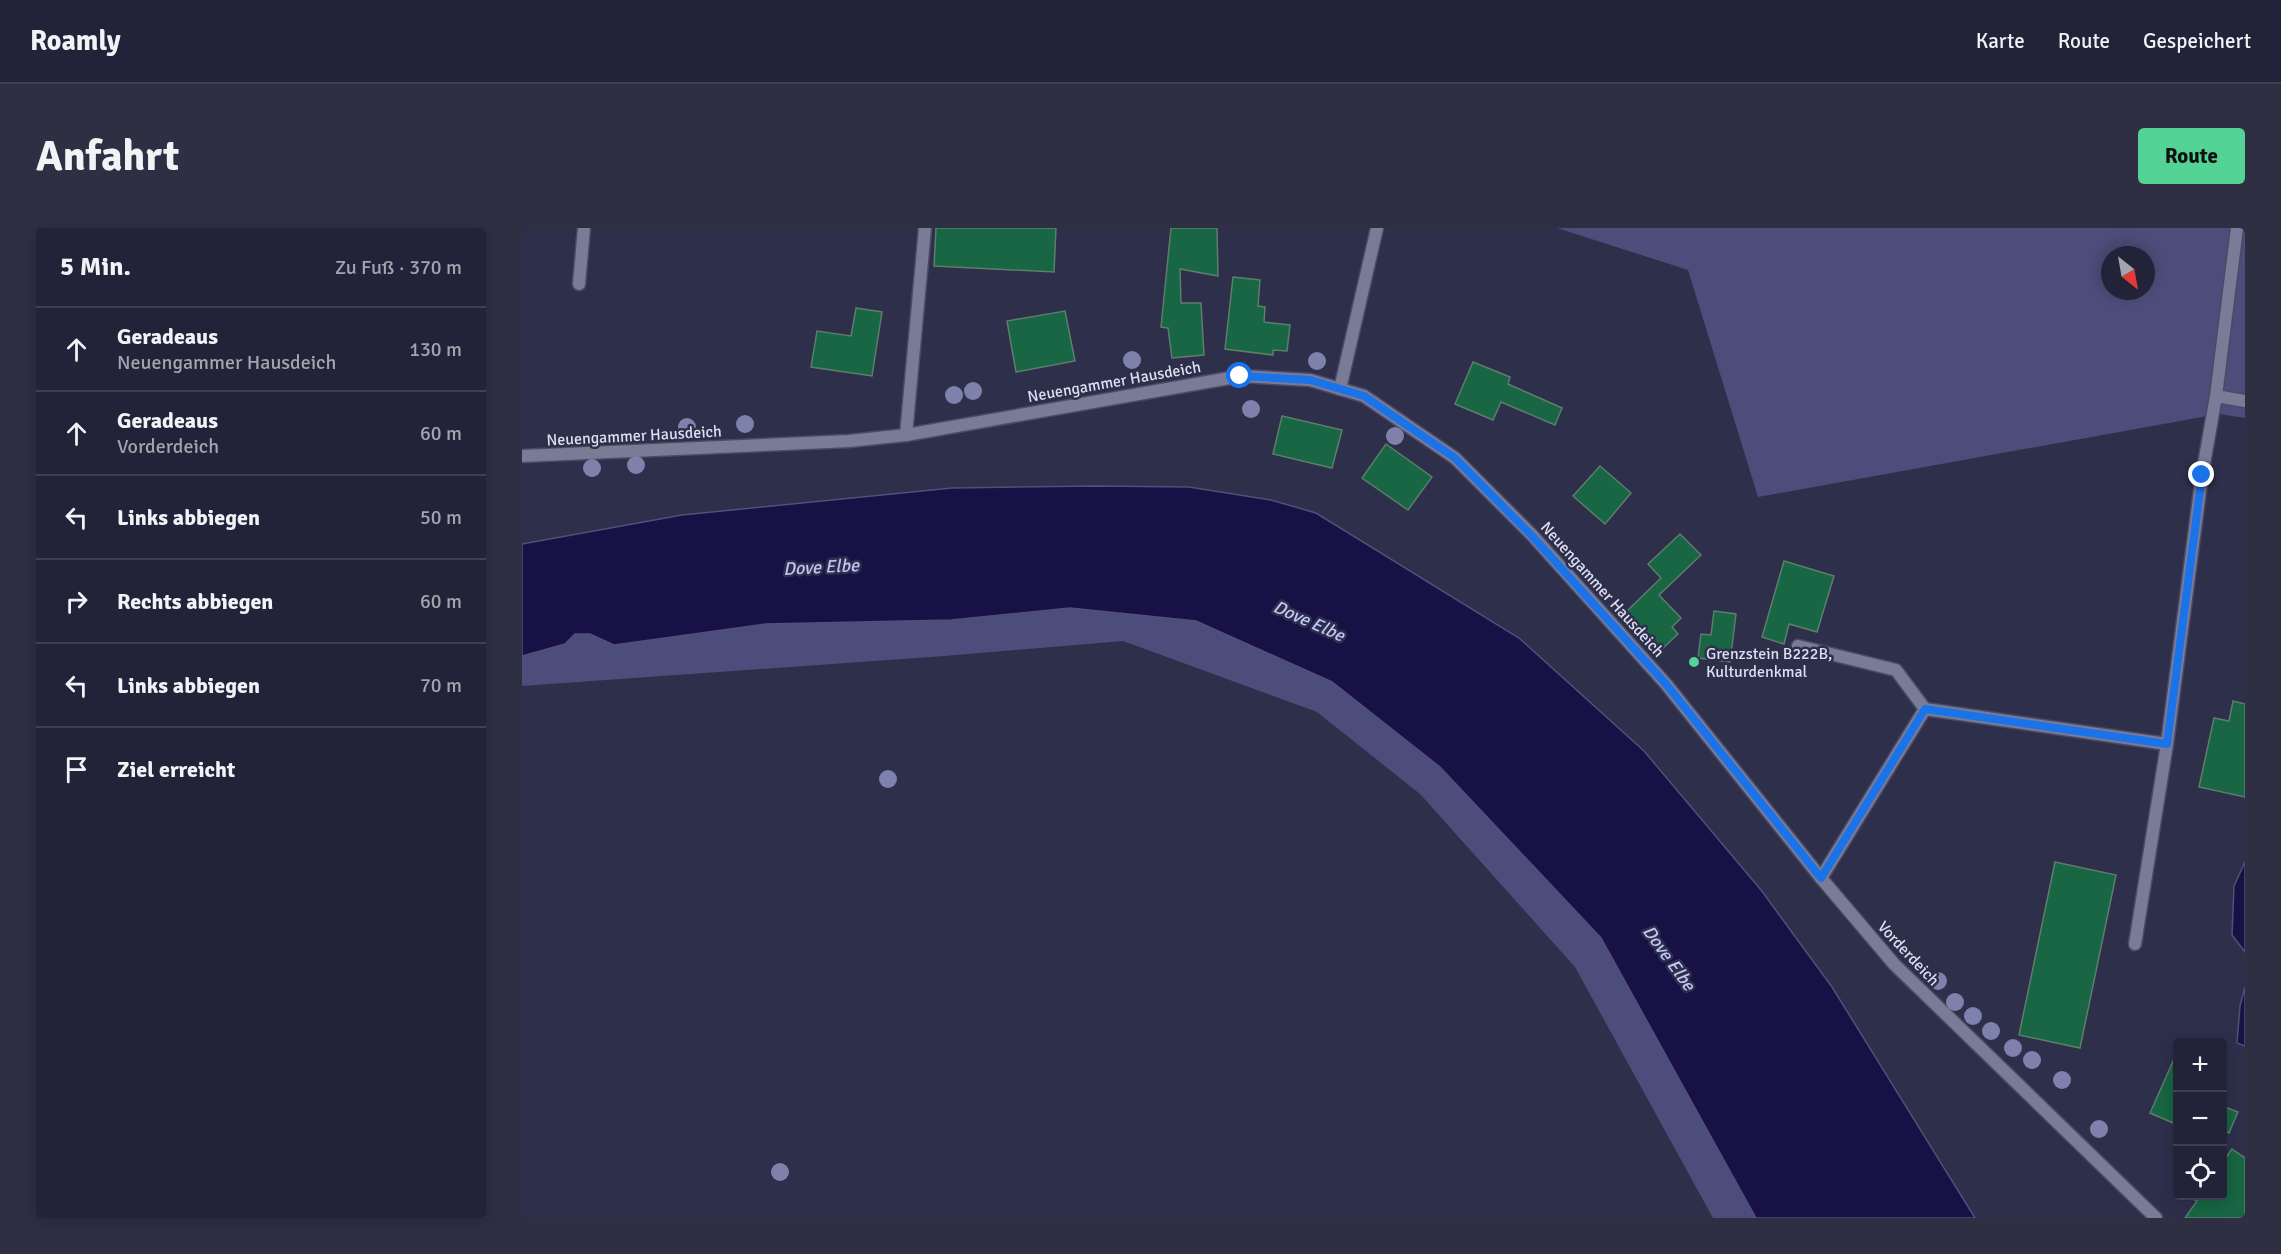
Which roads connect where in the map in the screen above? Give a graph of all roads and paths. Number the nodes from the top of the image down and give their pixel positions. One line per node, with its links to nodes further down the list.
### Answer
1 (584, 228): 5 (street)
2 (925, 228): 9 (street)
3 (1377, 228): 6 (street)
4 (2237, 228): 7 (street)
5 (579, 284)
6 (1340, 389): 9 (street, Neuengammer Hausdeich); 12 (street, Neuengammer Hausdeich)
7 (2216, 396): 8 (street); 14 (street)
8 (2245, 401)
9 (906, 435): 10 (street, Neuengammer Hausdeich)
10 (522, 456)
11 (1798, 646): 13 (street)
12 (1666, 684): 15 (street, Vorderdeich)
13 (1925, 709): 14 (street); 15 (street)
14 (2167, 744): 16 (street)
15 (1821, 878): 17 (street, Vorderdeich)
16 (2135, 944)
17 (2156, 1218)

